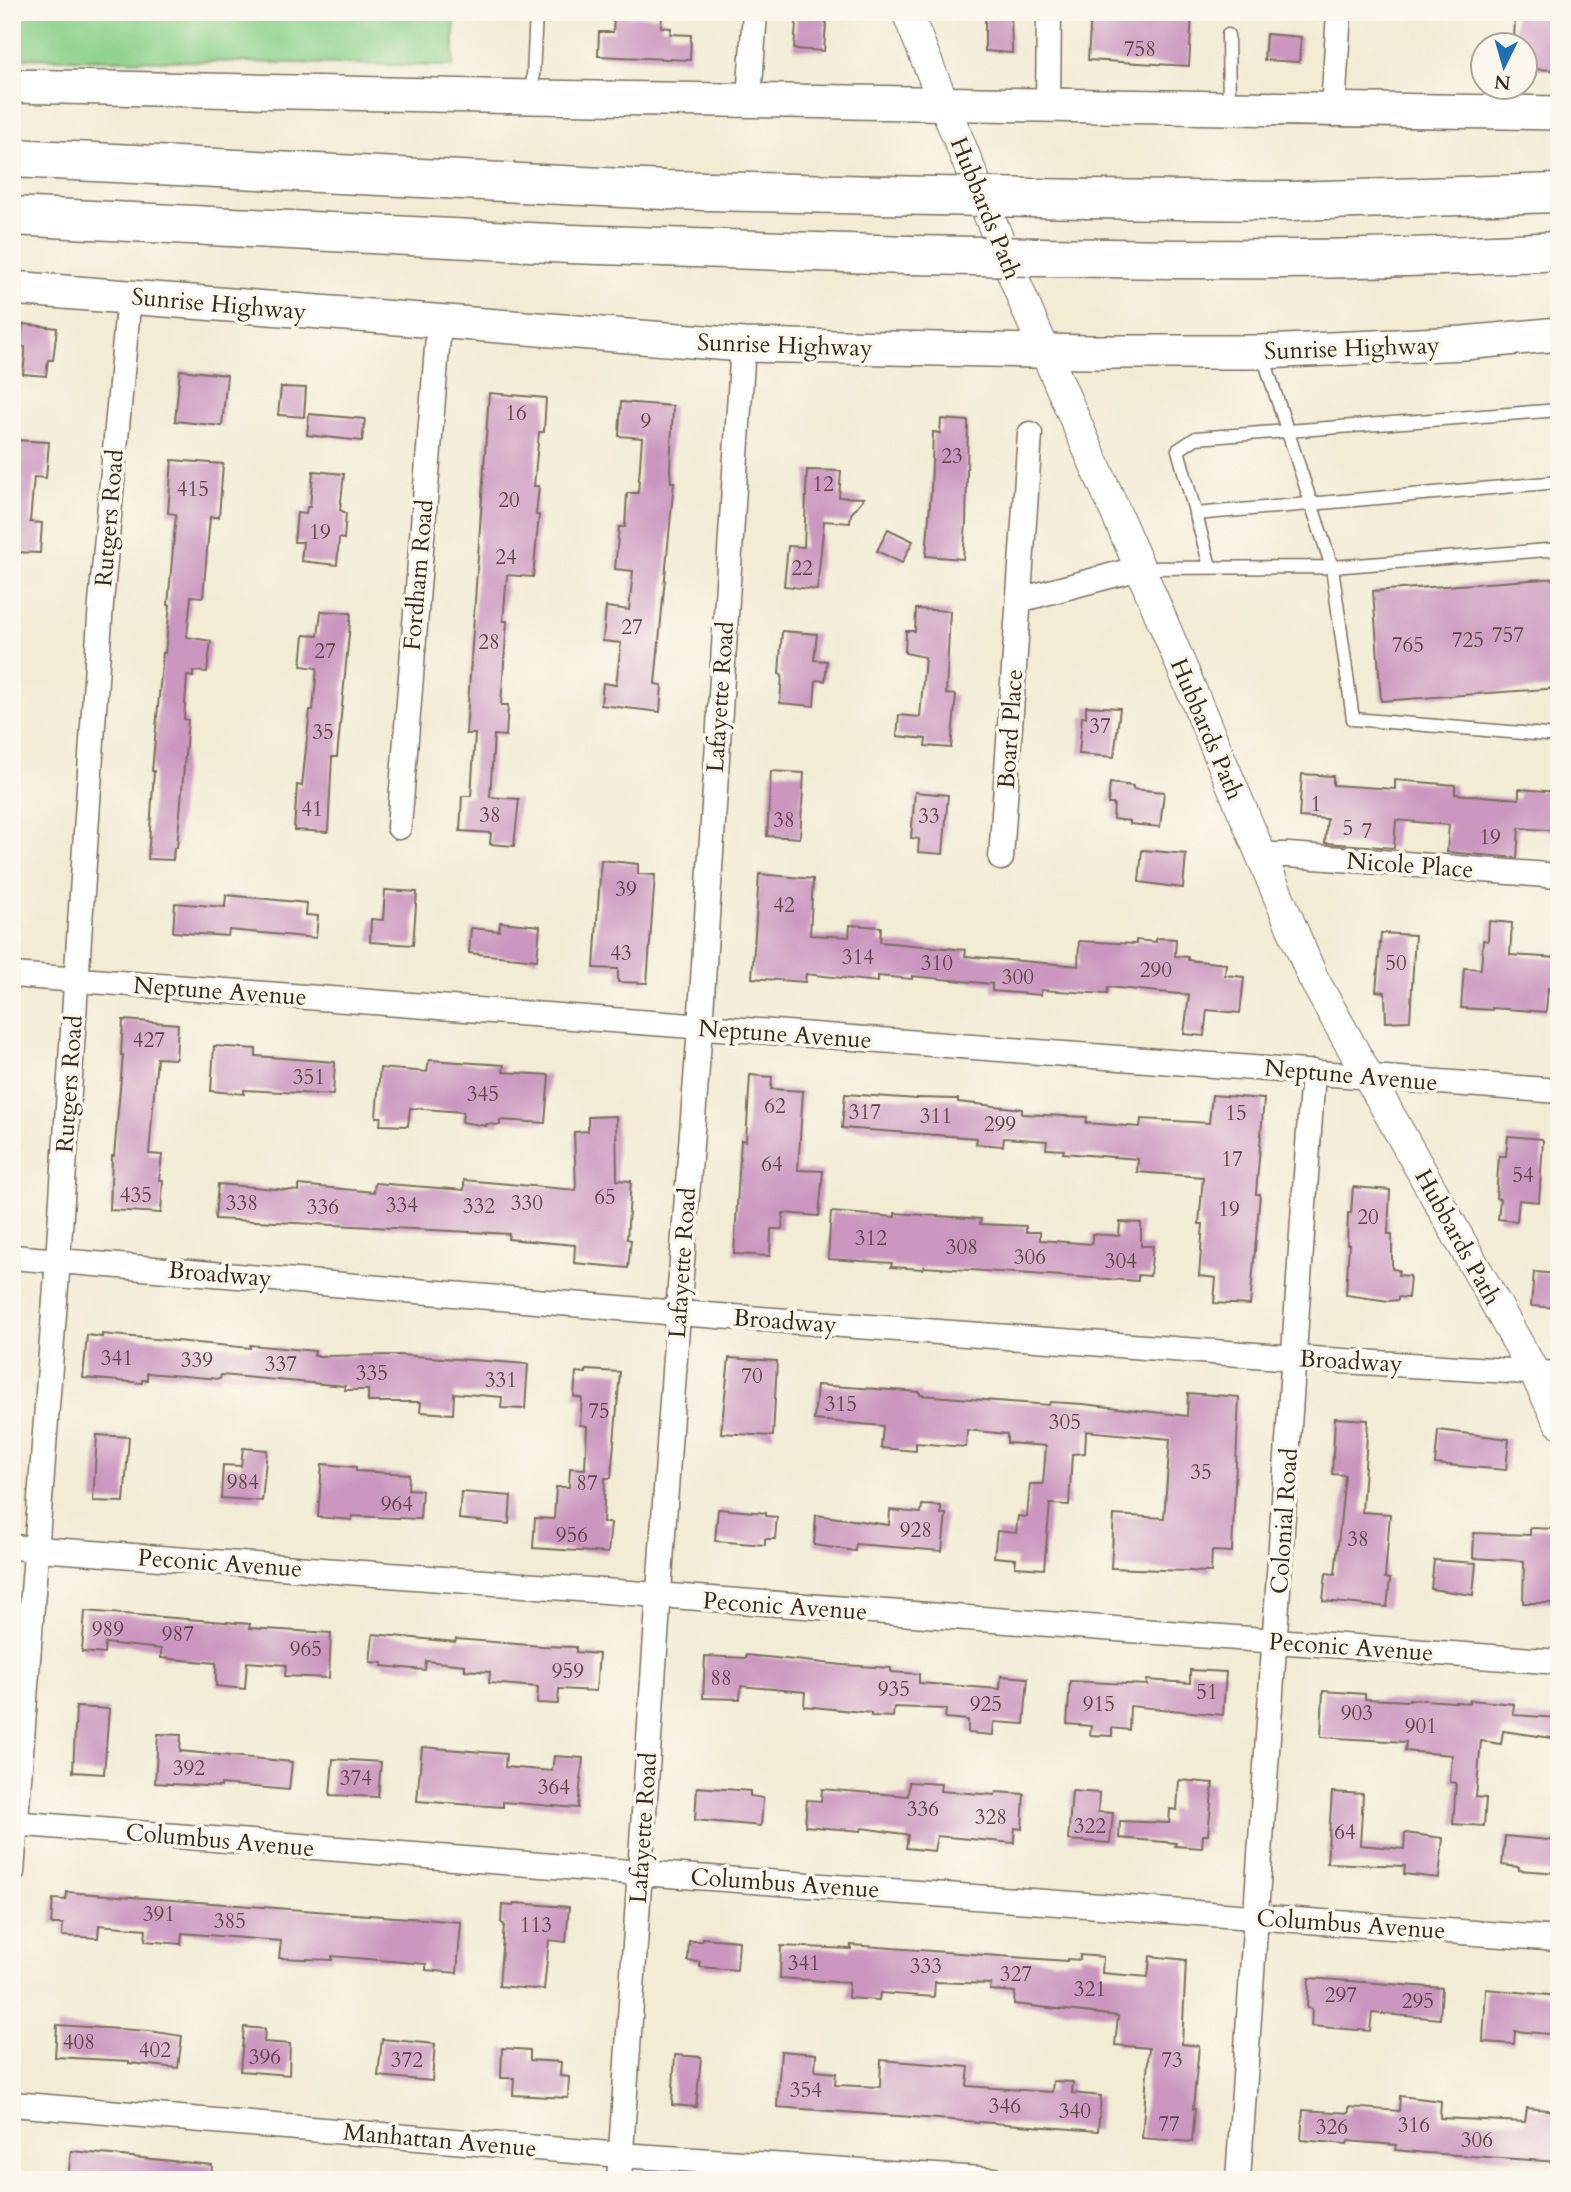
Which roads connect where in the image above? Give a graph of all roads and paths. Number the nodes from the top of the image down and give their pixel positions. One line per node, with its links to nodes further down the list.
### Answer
1 (536, 12): 8 (lane)
2 (755, 12): 9 (street)
3 (906, 12): 10 (street, Hubbards Path)
4 (1049, 12): 11 (street)
5 (1339, 12): 13 (street)
6 (1228, 35): 12 (lane)
7 (12, 86): 8 (main road)
8 (532, 97): 9 (main road)
9 (749, 100): 10 (main road)
10 (944, 103): 11 (main road); 24 (street, Hubbards Path)
11 (1048, 104): 12 (main road)
12 (1229, 107): 13 (main road)
13 (1334, 109): 14 (main road)
14 (1559, 113)
15 (12, 158): 16 (highway, bridge)
16 (1559, 193)
17 (12, 216): 18 (highway, bridge)
18 (1559, 251)
19 (12, 288): 20 (main road, Sunrise Highway)
20 (129, 296): 21 (main road, Sunrise Highway); 43 (street, Rutgers Road)
21 (439, 323): 23 (main road, Sunrise Highway); 38 (street, Fordham Road)
22 (1559, 334): 25 (main road, Sunrise Highway)
23 (743, 345): 24 (main road, Sunrise Highway); 44 (street, Lafayette Road)
24 (1045, 351): 25 (main road, Sunrise Highway); 35 (street, Hubbards Path)
25 (1261, 352): 27 (lane)
26 (1559, 410): 27 (lane)
27 (1287, 431): 30 (lane); 31 (lane)
28 (1030, 435): 36 (street, Board Place)
29 (1559, 482): 30 (lane)
30 (1311, 503): 31 (lane); 34 (lane)
31 (1195, 514): 33 (lane)
32 (1559, 549): 34 (lane)
33 (1210, 566): 34 (lane); 35 (lane)
34 (1332, 567): 37 (lane)
35 (1140, 568): 36 (street); 39 (street, Hubbards Path)
36 (1018, 600): 40 (street, Board Place)
37 (1559, 736)
38 (399, 827)
39 (1261, 855): 41 (street, Nicole Place); 46 (street, Hubbards Path)
40 (1001, 858)
41 (1559, 876)
42 (12, 975): 43 (street, Neptune Avenue)
43 (76, 980): 44 (street, Neptune Avenue); 49 (street, Rutgers Road)
44 (700, 1028): 45 (street, Neptune Avenue); 50 (street, Lafayette Road)
45 (1313, 1072): 46 (street, Neptune Avenue); 51 (street, Colonial Road)
46 (1370, 1077): 47 (street, Neptune Avenue); 52 (street, Hubbards Path)
47 (1559, 1091)
48 (12, 1256): 49 (street, Broadway)
49 (58, 1260): 50 (street, Broadway); 55 (street, Rutgers Road)
50 (678, 1313): 51 (street, Broadway); 56 (street, Lafayette Road)
51 (1295, 1359): 52 (street, Broadway); 57 (street, Colonial Road)
52 (1546, 1373): 53 (street, Hubbards Path)
53 (1559, 1422)
54 (12, 1547): 55 (street, Peconic Avenue)
55 (37, 1548): 56 (street, Peconic Avenue); 59 (street, Rutgers Road)
56 (658, 1596): 57 (street, Peconic Avenue); 61 (street, Lafayette Road)
57 (1275, 1642): 58 (street, Peconic Avenue); 62 (street, Colonial Road)
58 (1559, 1662)
59 (14, 1823): 60 (street, Rutgers Road); 61 (street, Columbus Avenue)
60 (12, 1872)
61 (641, 1873): 62 (street, Columbus Avenue); 65 (street, Lafayette Road)
62 (1257, 1917): 63 (street, Columbus Avenue); 67 (street, Colonial Road)
63 (1559, 1939)
64 (12, 2104): 65 (street, Manhattan Avenue)
65 (620, 2168): 66 (street, Manhattan Avenue)
66 (995, 2180)
67 (1238, 2180)

